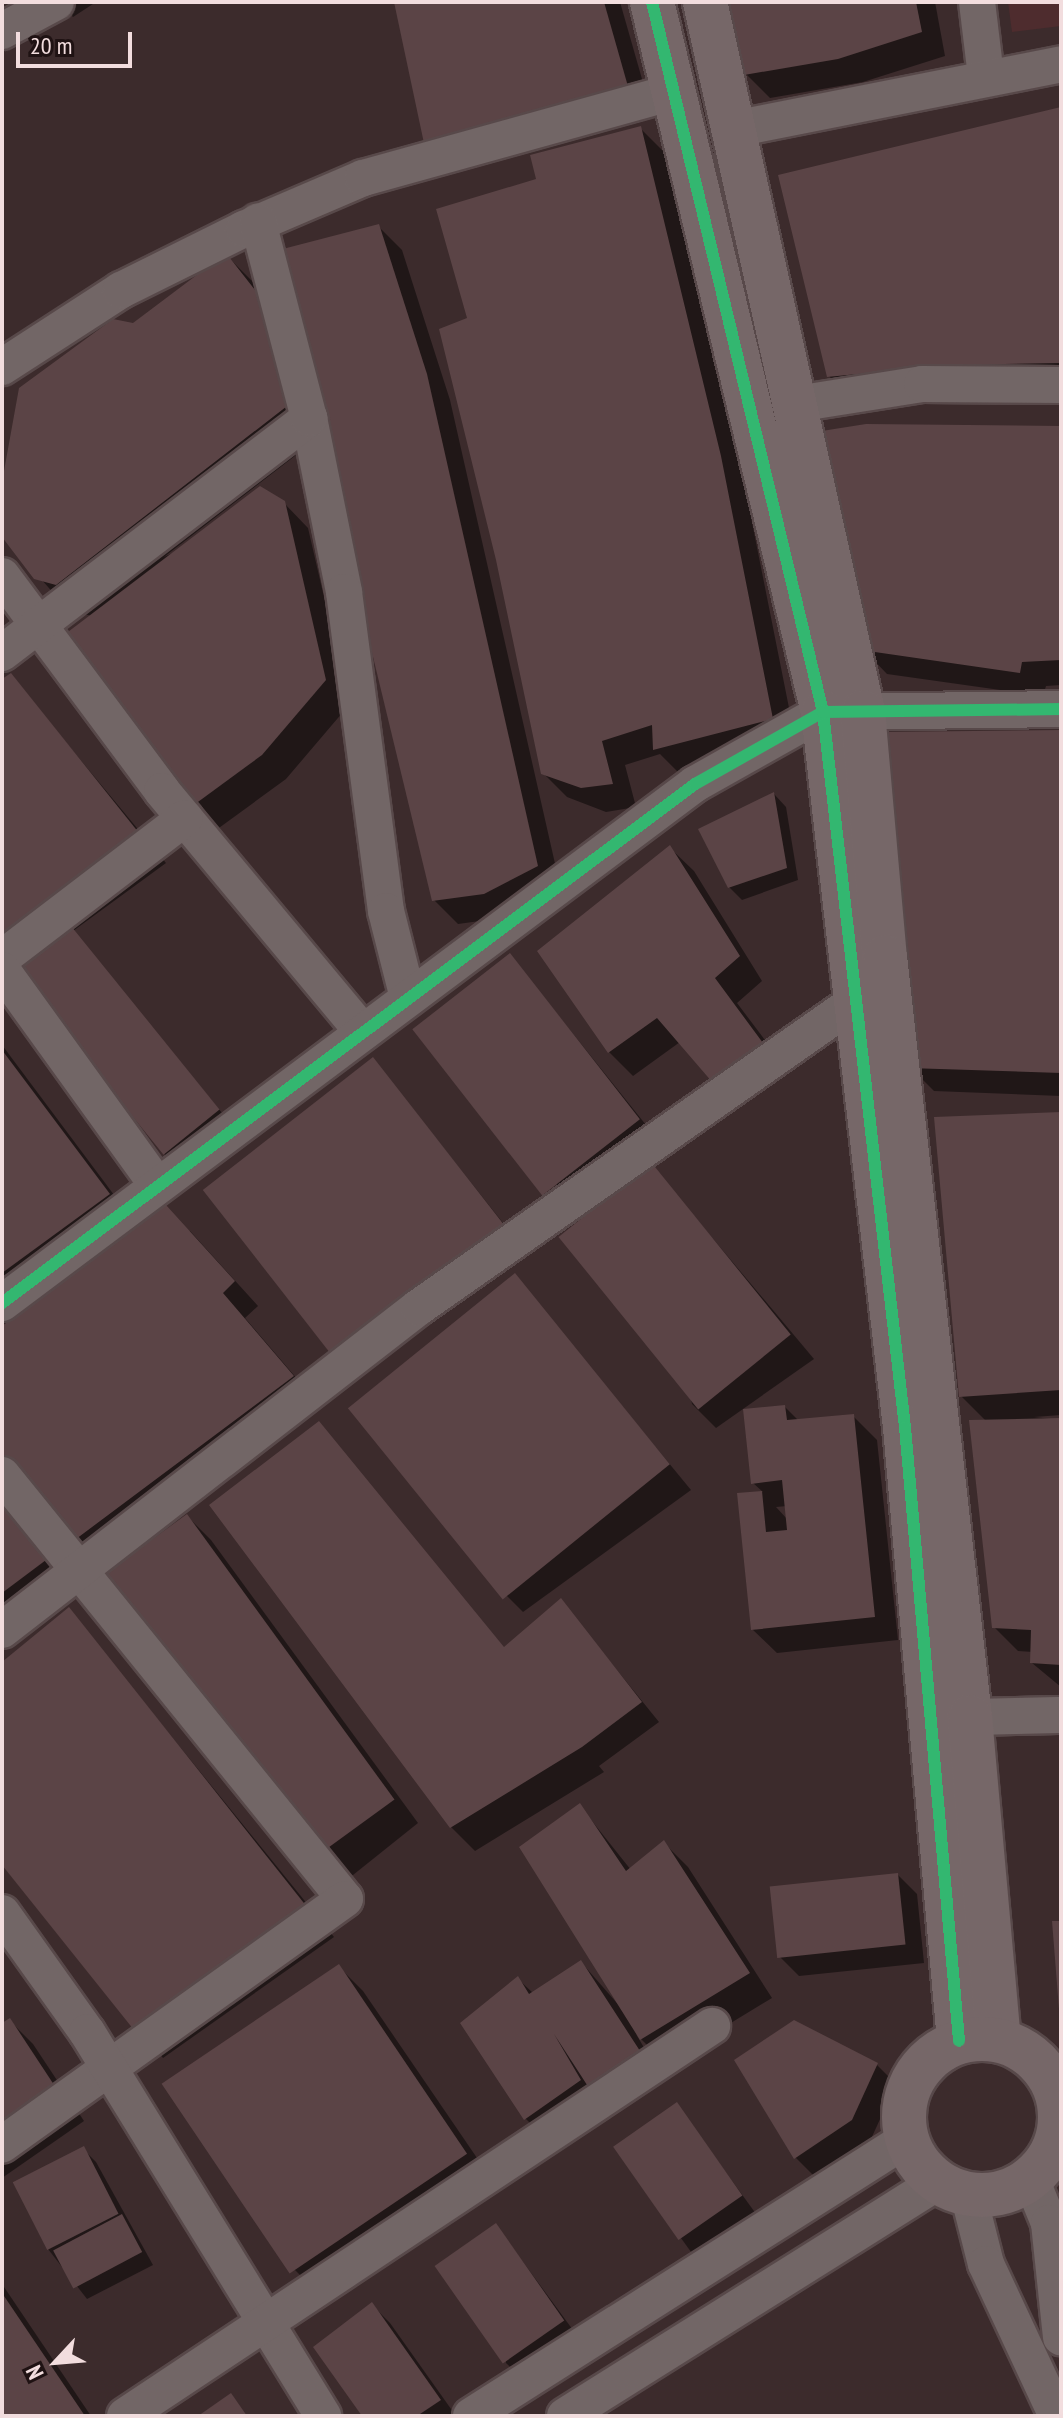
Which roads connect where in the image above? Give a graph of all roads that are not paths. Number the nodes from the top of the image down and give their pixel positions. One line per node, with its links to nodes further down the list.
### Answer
1 (56, 2): 5 (street)
2 (652, 2): 8 (street)
3 (705, 2): 9 (street)
4 (977, 2): 7 (street)
5 (2, 31)
6 (1061, 64): 7 (street)
7 (986, 76): 9 (street)
8 (673, 92): 10 (street); 19 (street)
9 (734, 129): 13 (street)
10 (258, 222): 11 (street); 14 (street)
11 (2, 367)
12 (1061, 385): 13 (street)
13 (796, 404): 19 (street)
14 (309, 418): 16 (street); 23 (street)
15 (2, 576): 16 (street)
16 (37, 627): 17 (street); 20 (street)
17 (2, 653)
18 (1061, 709): 19 (street)
19 (843, 712): 23 (street); 24 (street); 32 (street)
20 (185, 818): 21 (street); 25 (street)
21 (2, 958)
22 (2, 970): 26 (street)
23 (408, 998): 25 (street)
24 (859, 999): 29 (street); 35 (street)
25 (363, 1032): 26 (street)
26 (157, 1185): 27 (street)
27 (2, 1303)
28 (2, 1475): 29 (street)
29 (79, 1570): 30 (street); 36 (street)
30 (2, 1630)
31 (1061, 1715): 32 (street)
32 (970, 1717): 35 (street)
33 (2, 1913): 36 (street)
34 (712, 2026): 42 (street)
35 (979, 2041): 37 (street); 38 (street)
36 (109, 2069): 39 (street); 42 (street)
37 (1056, 2084): 40 (street)
38 (907, 2139): 41 (street); 46 (street)
39 (2, 2145)
40 (1048, 2164): 41 (street); 43 (street)
41 (953, 2187): 47 (street); 48 (street)
42 (266, 2323): 44 (street); 45 (street)
43 (1061, 2337)
44 (125, 2416)
45 (323, 2416)
46 (471, 2416)
47 (565, 2416)
48 (1057, 2416)

